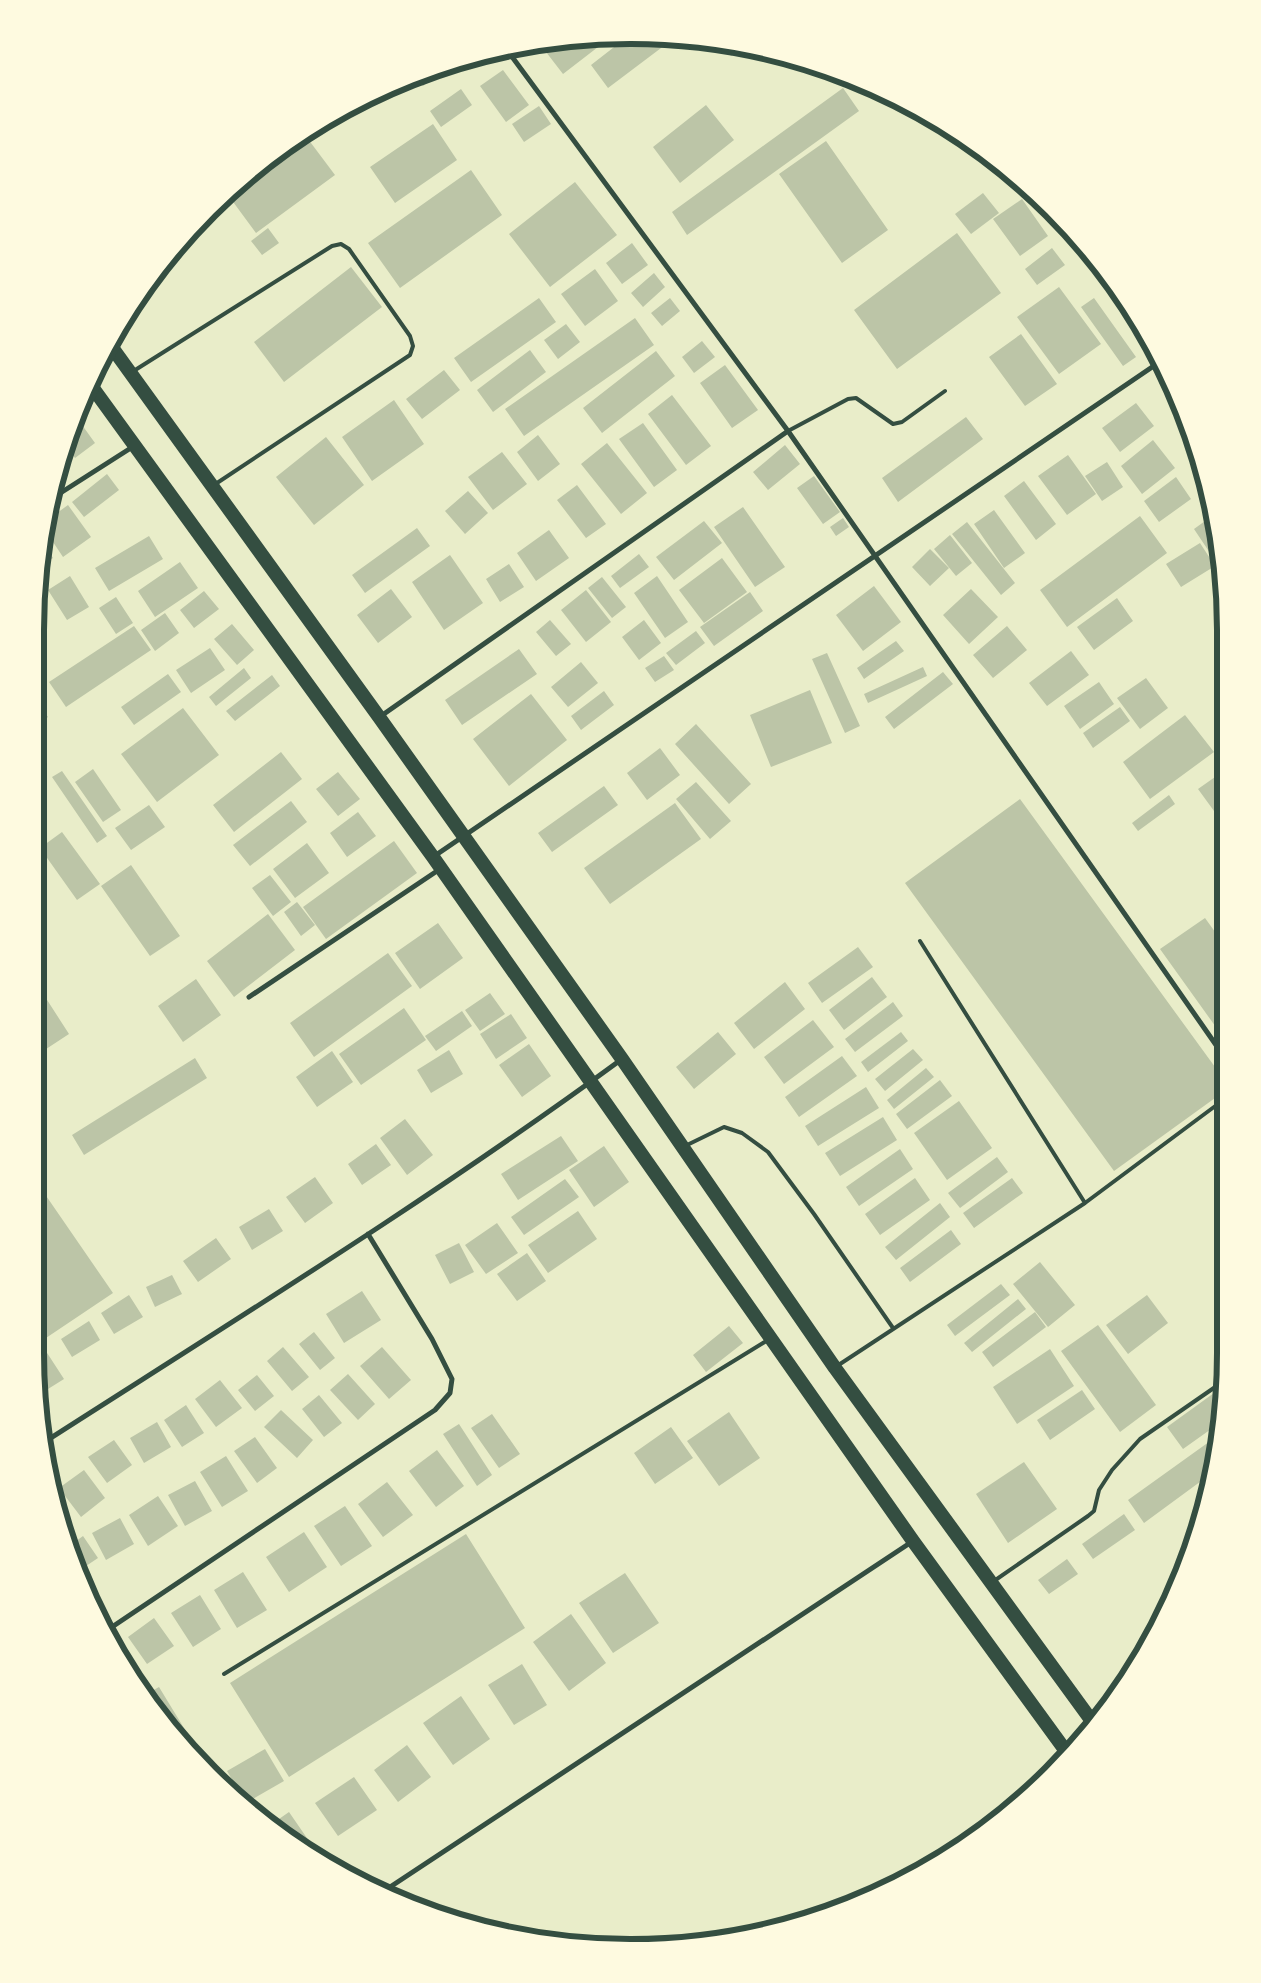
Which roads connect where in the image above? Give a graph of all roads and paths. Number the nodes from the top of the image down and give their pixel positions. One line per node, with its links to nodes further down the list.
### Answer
1 (511, 56): 7 (street)
2 (115, 351): 4 (highway)
3 (1154, 366): 11 (street)
4 (130, 374): 9 (highway); 9 (lane)
5 (95, 391): 8 (highway)
6 (945, 391): 7 (lane)
7 (788, 431): 11 (street); 12 (street)
8 (134, 446): 10 (street); 14 (highway)
9 (212, 487): 12 (highway)
10 (61, 493)
11 (874, 556): 13 (street); 17 (street)
12 (379, 717): 13 (highway)
13 (463, 836): 14 (street); 18 (highway)
14 (437, 863): 16 (street); 19 (highway)
15 (920, 941): 22 (lane)
16 (249, 997)
17 (1217, 1046)
18 (622, 1059): 19 (street); 21 (highway)
19 (591, 1082): 23 (street); 25 (highway)
20 (1217, 1105): 22 (lane)
21 (682, 1147): 24 (lane); 26 (highway)
22 (1085, 1203): 24 (lane)
23 (368, 1234): 28 (street); 31 (street)
24 (892, 1328): 26 (lane)
25 (771, 1339): 29 (highway); 32 (lane)
26 (835, 1368): 30 (highway)
27 (1216, 1386): 30 (lane)
28 (50, 1437)
29 (913, 1541): 34 (highway); 35 (street)
30 (991, 1583): 33 (highway)
31 (112, 1627)
32 (224, 1674)
33 (1090, 1718)
34 (1063, 1748)
35 (389, 1887)

